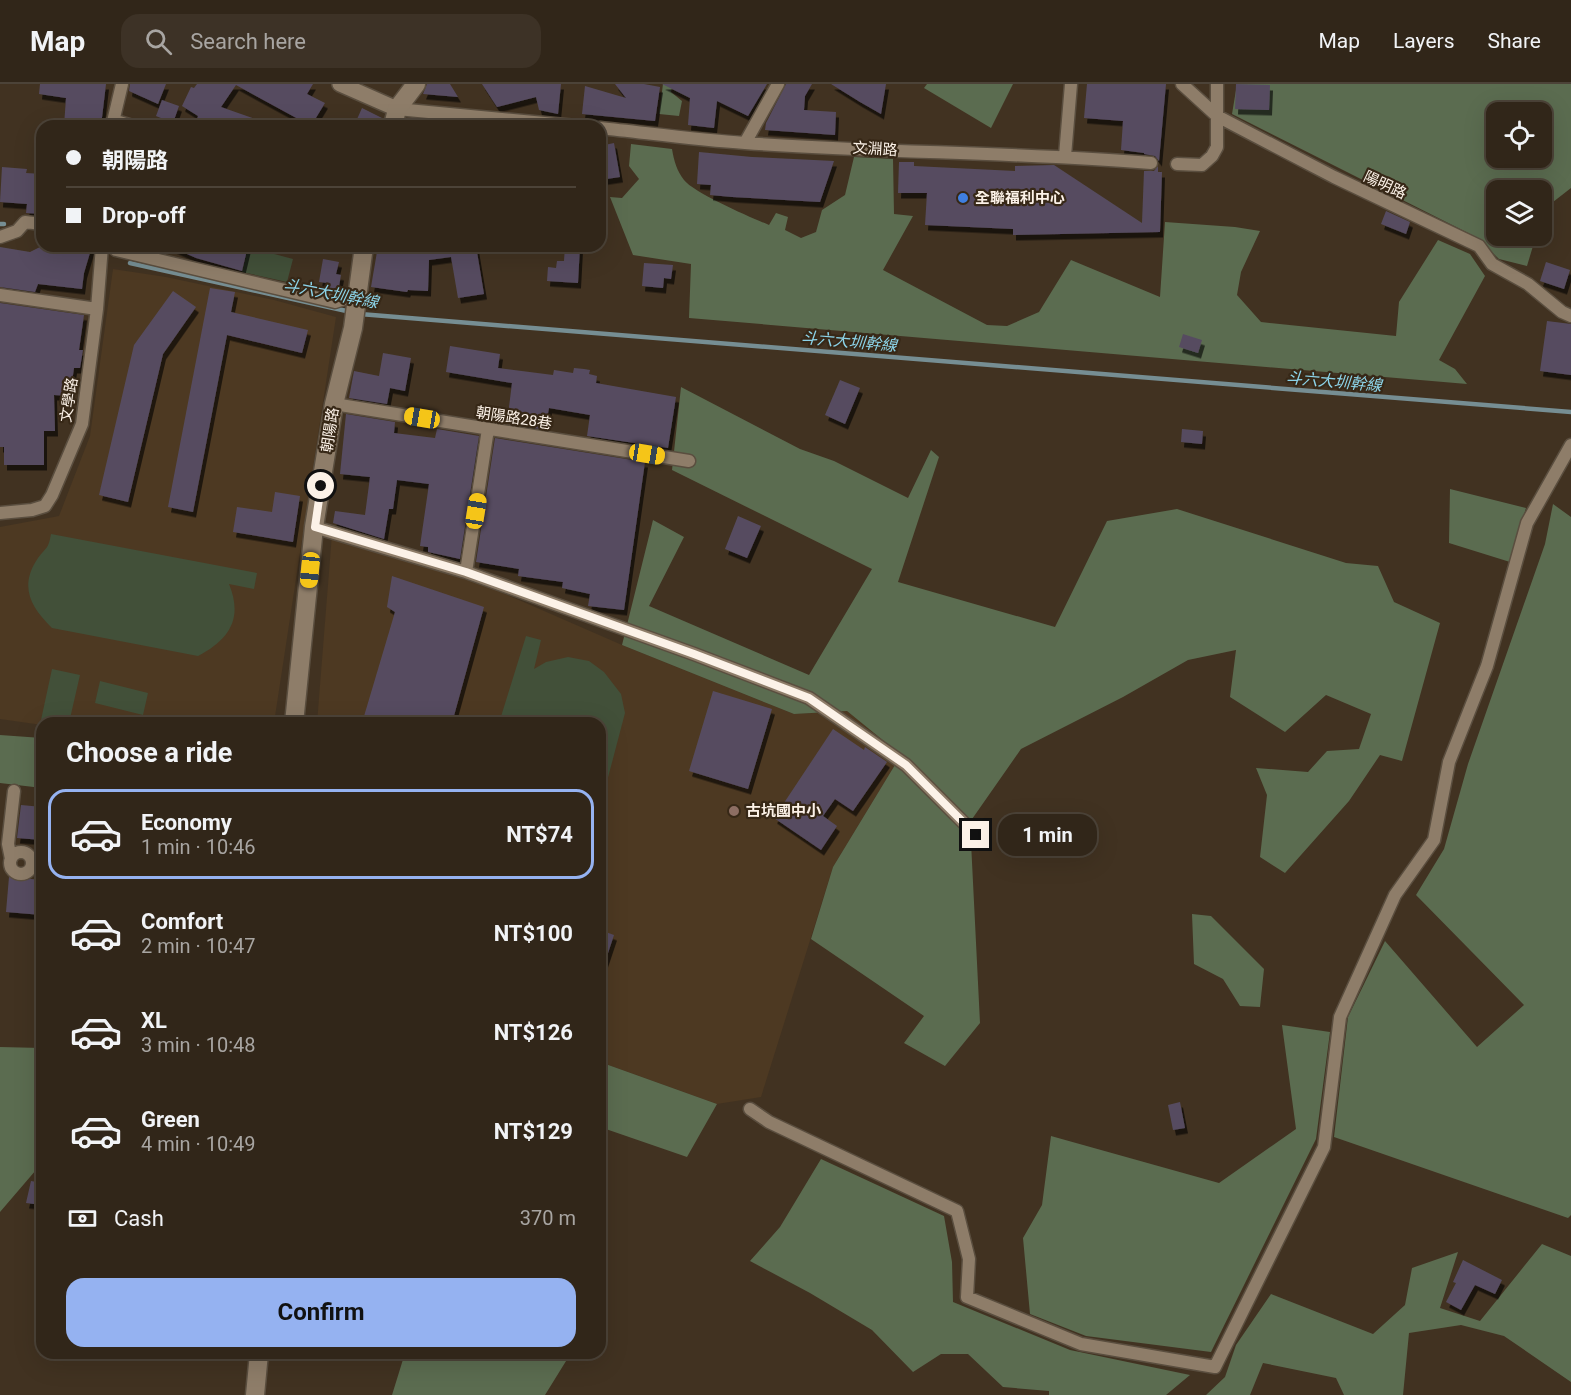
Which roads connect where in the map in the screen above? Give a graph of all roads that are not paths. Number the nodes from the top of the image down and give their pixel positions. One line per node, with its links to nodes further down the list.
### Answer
1 (122, 84): 10 (street)
2 (340, 84): 9 (street)
3 (416, 84): 9 (main road)
4 (778, 84): 13 (street)
5 (1071, 84): 14 (street)
6 (1182, 84): 8 (street, 陽明路)
7 (1217, 84): 8 (street)
8 (1217, 116): 16 (street); 25 (street, 陽明路)
9 (395, 118): 11 (street)
10 (114, 120)
11 (440, 120)
12 (606, 129): 13 (street, 文淵路)
13 (745, 143): 14 (street, 文淵路)
14 (1065, 156): 15 (street, 文淵路)
15 (1151, 162)
16 (1177, 164)
17 (36, 223): 18 (street)
18 (0, 237)
19 (102, 252): 24 (street, 文學路)
20 (124, 252): 23 (street)
21 (363, 252): 23 (main road, 朝陽路)
22 (0, 295): 24 (street)
23 (356, 295): 26 (main road, 朝陽路)
24 (97, 309): 30 (street, 文學路)
25 (1571, 316)
26 (334, 404): 27 (street, 朝陽路28巷); 31 (main road, 朝陽路)
27 (488, 429): 29 (street, 朝陽路28巷); 32 (street)
28 (1571, 445): 39 (street)
29 (689, 461)
30 (0, 513)
31 (315, 527): 32 (street); 33 (main road, 朝陽路)
32 (466, 572): 35 (street)
33 (295, 717)
34 (14, 791): 37 (street)
35 (976, 835)
36 (36, 858): 37 (street); 37 (street)
37 (13, 865): 38 (street)
38 (0, 869)
39 (750, 1109)
40 (258, 1359): 41 (main road)
41 (255, 1395)

